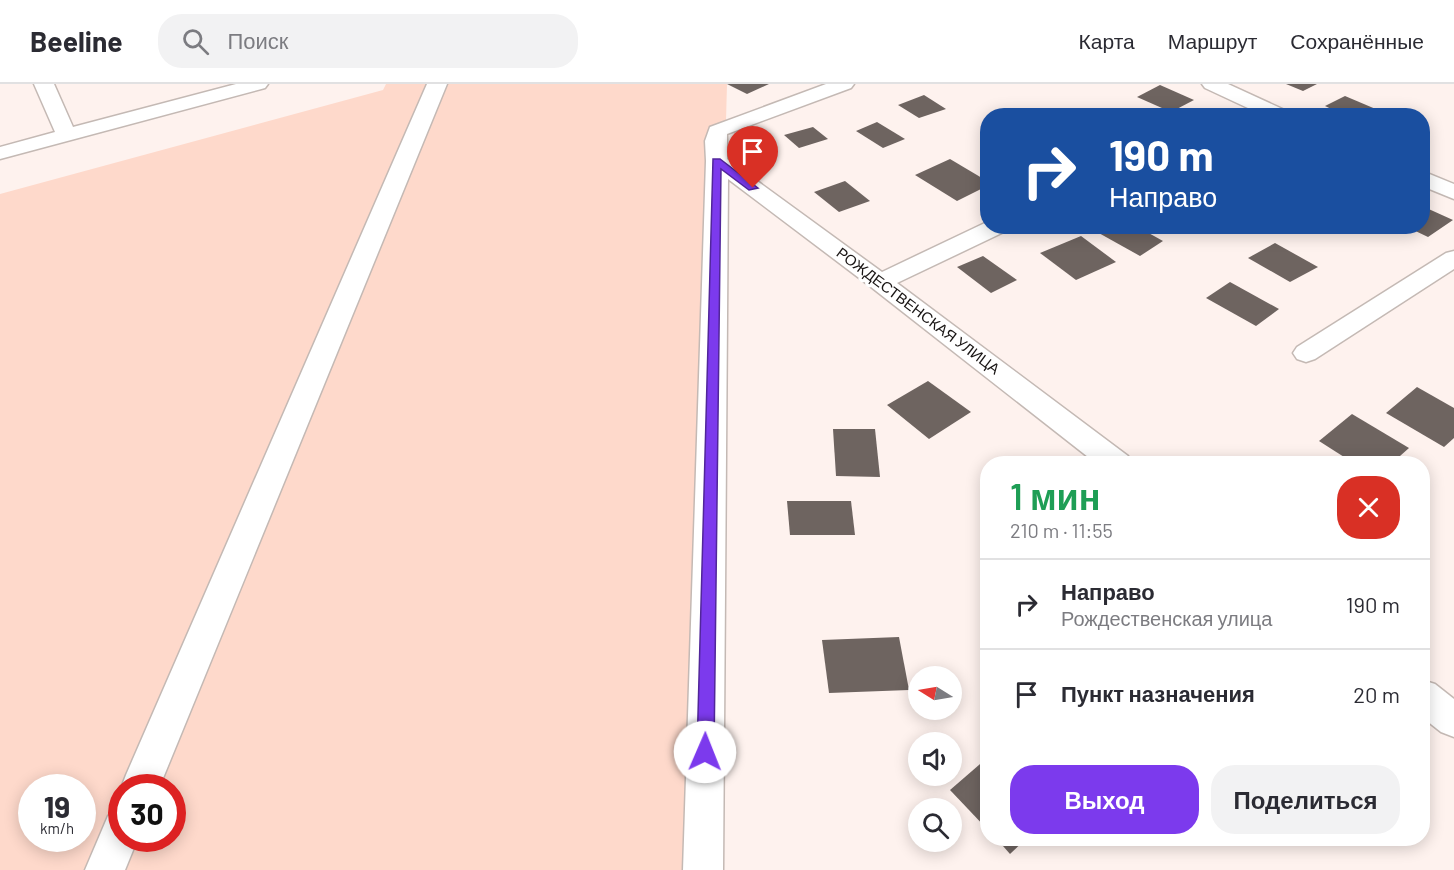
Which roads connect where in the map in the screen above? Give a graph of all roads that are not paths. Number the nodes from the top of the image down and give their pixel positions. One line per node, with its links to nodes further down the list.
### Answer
1 (44, 84): 7 (street)
2 (258, 84): 7 (street)
3 (437, 84): 19 (street)
4 (844, 84): 9 (street)
5 (1212, 84): 6 (street)
6 (1264, 108)
7 (66, 135): 8 (street)
8 (0, 153)
9 (717, 161): 14 (street, РОЖДЕСТВЕНСКАЯ УЛИЦА); 22 (street)
10 (1430, 182): 11 (street)
11 (1454, 192)
12 (981, 234): 14 (street)
13 (1454, 258): 15 (street)
14 (880, 282): 16 (street, РОЖДЕСТВЕНСКАЯ УЛИЦА)
15 (1306, 353)
16 (1108, 456)
17 (1430, 702): 18 (street)
18 (1454, 720)
19 (146, 774)
20 (113, 852): 21 (street)
21 (105, 870)
22 (703, 870)

